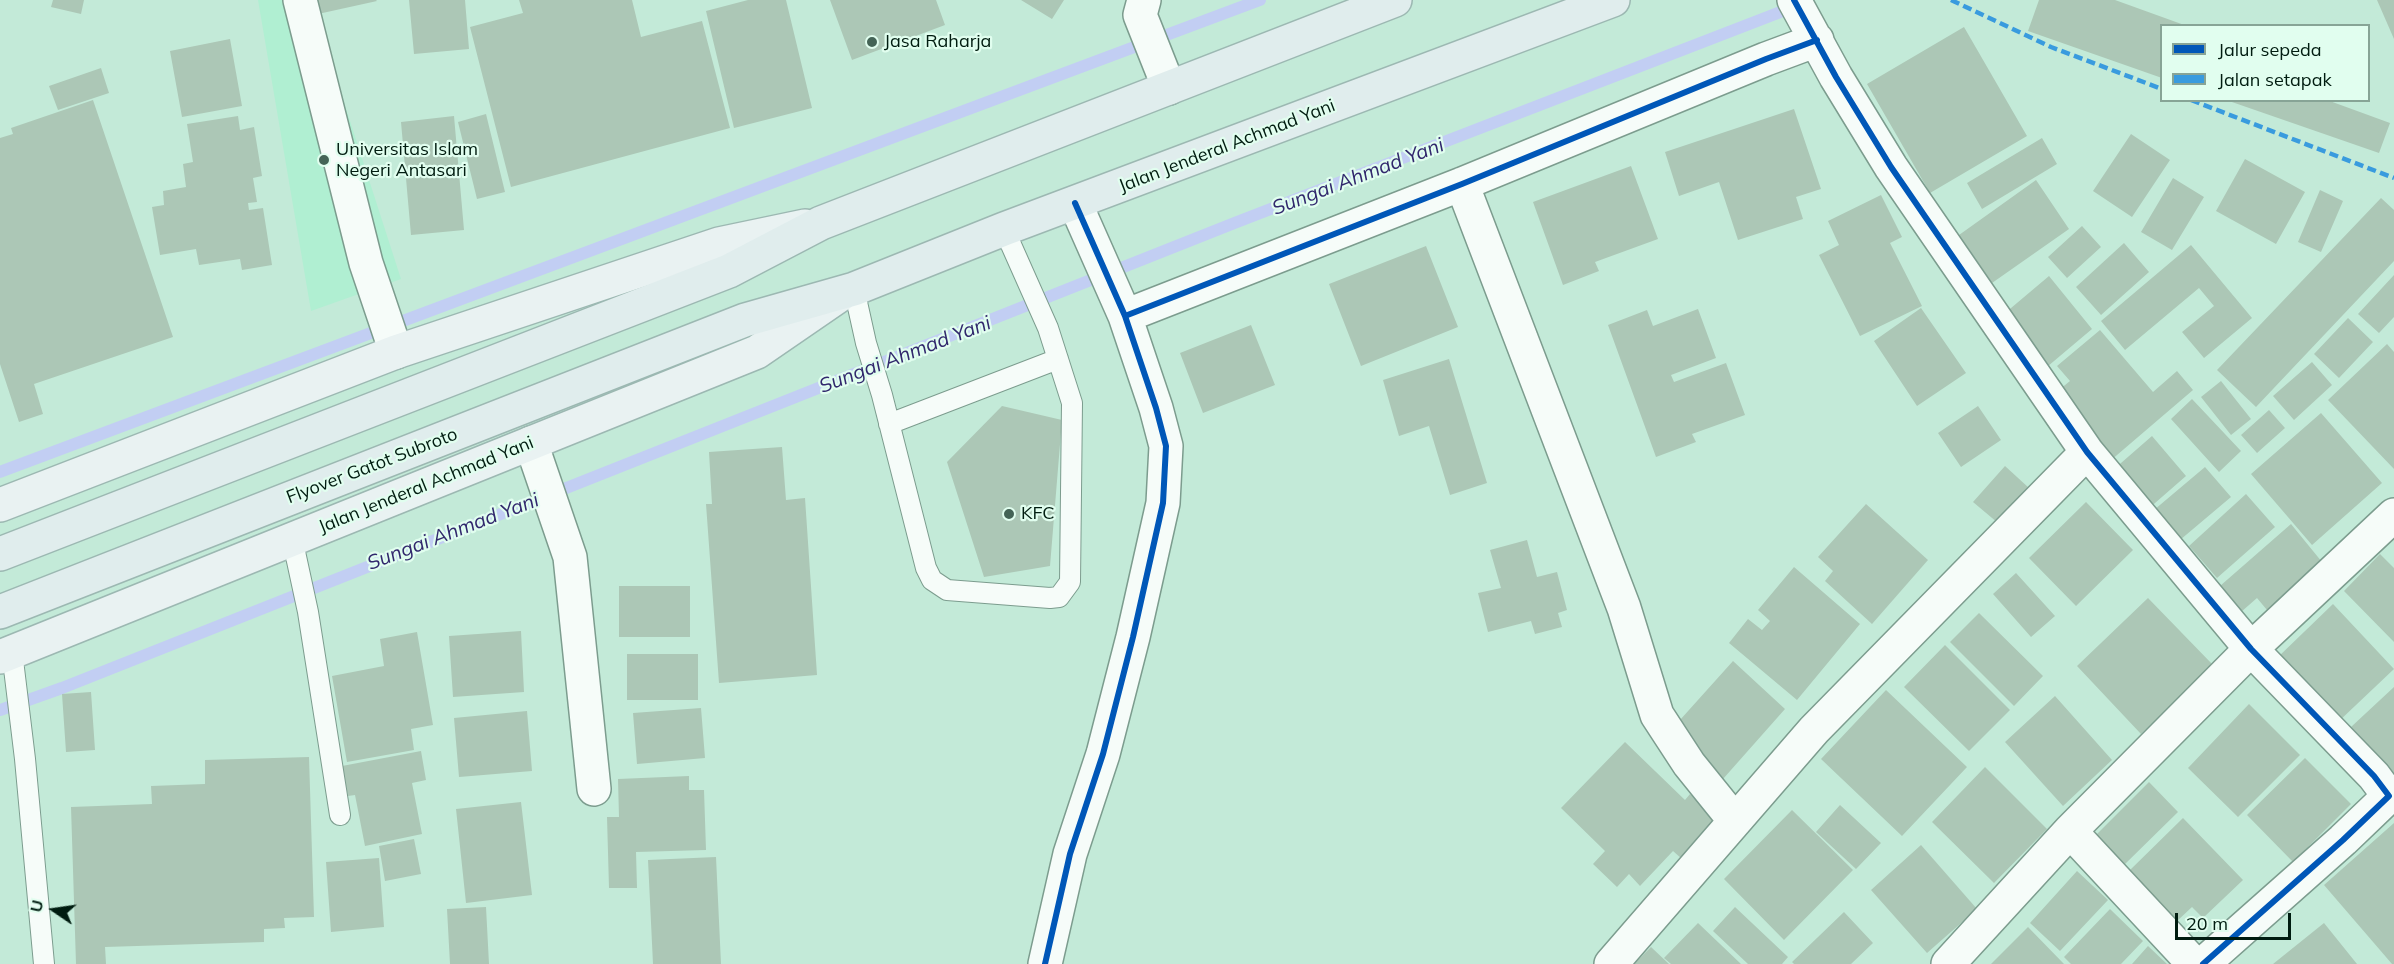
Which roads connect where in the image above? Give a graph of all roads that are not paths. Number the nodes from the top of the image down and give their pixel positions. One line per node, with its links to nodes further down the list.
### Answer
1 (300, 0): 15 (street)
2 (1395, 0): 7 (highway)
3 (1613, 0): 9 (highway, Jalan Jenderal Achmad Yani)
4 (1794, 0): 6 (street)
5 (1144, 11): 7 (street)
6 (1817, 40): 8 (street); 19 (street)
7 (1169, 88): 10 (highway)
8 (1462, 184): 13 (street); 30 (street)
9 (1075, 203): 11 (highway, Jalan Jenderal Achmad Yani); 13 (street)
10 (821, 223): 15 (main road); 23 (highway)
11 (1004, 229): 12 (highway, Jalan Jenderal Achmad Yani); 16 (lane)
12 (848, 292): 14 (highway, Jalan Jenderal Achmad Yani); 17 (lane); 18 (main road, Jalan Jenderal Achmad Yani)
13 (1121, 308): 33 (street)
14 (745, 320): 24 (highway, Flyover Gatot Subroto)
15 (393, 343): 20 (main road)
16 (1058, 359): 17 (lane); 17 (lane)
17 (889, 424)
18 (531, 444): 22 (main road, Jalan Jenderal Achmad Yani); 27 (street)
19 (2087, 452): 25 (street); 30 (street)
20 (0, 505)
21 (2394, 516): 25 (street)
22 (296, 553): 26 (main road, Jalan Jenderal Achmad Yani); 29 (lane)
23 (0, 554)
24 (0, 612)
25 (2251, 649): 28 (street); 31 (street)
26 (10, 663): 32 (lane)
27 (594, 789)
28 (2392, 794): 37 (street)
29 (340, 815)
30 (1735, 821): 34 (street)
31 (2070, 831): 35 (street); 36 (street)
32 (44, 964)
33 (1045, 964)
34 (1611, 964)
35 (1948, 964)
36 (2194, 964)
37 (2203, 964)

